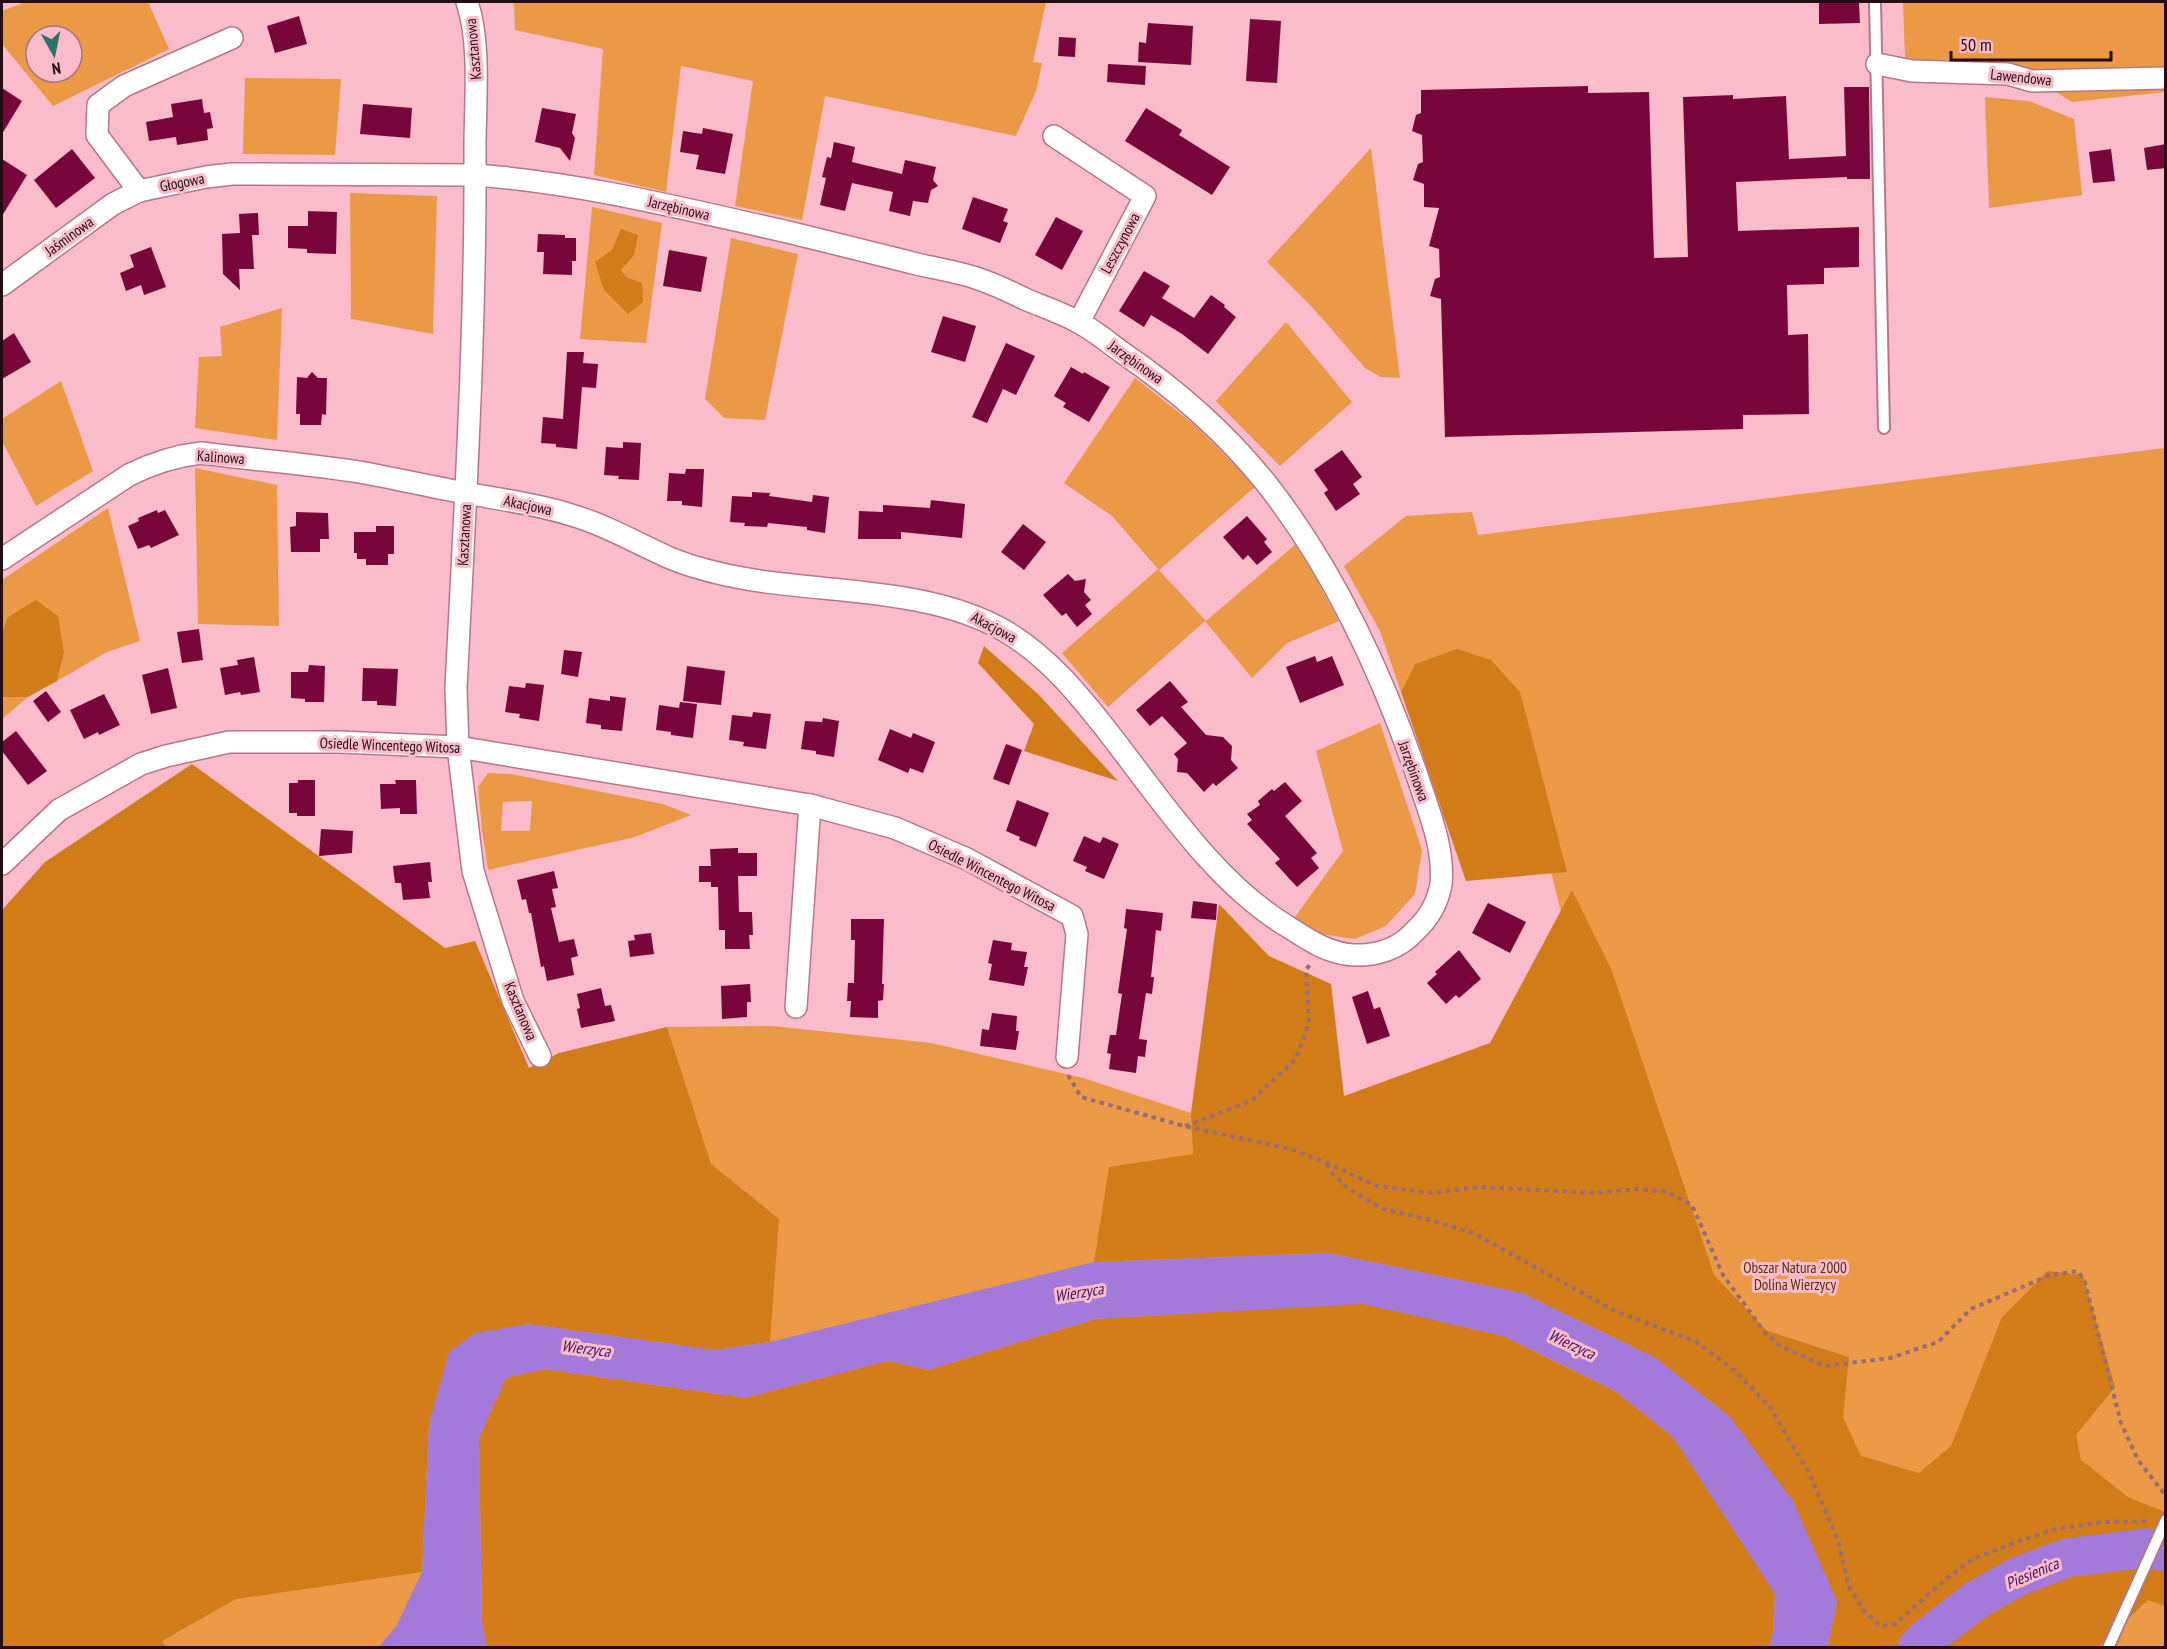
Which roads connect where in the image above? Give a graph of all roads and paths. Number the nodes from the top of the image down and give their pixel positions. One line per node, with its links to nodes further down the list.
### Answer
1 (467, 2): 7 (street, Kasztanowa)
2 (1875, 2): 4 (lane)
3 (232, 38): 8 (street, Głogowa)
4 (1877, 63): 5 (street, Lawendowa); 11 (lane)
5 (2166, 78)
6 (1054, 136): 10 (street, Leszczynowa)
7 (476, 175): 8 (street, Głogowa); 10 (street, Jarzębinowa); 12 (street, Kasztanowa)
8 (139, 191): 9 (street, Jaśminowa)
9 (2, 285)
10 (1079, 322): 17 (street, Jarzębinowa)
11 (1884, 428)
12 (467, 493): 13 (street, Kalinowa); 14 (street, Kasztanowa); 18 (street, Akacjowa)
13 (2, 560)
14 (458, 747): 15 (street, Osiedle Wincentego Witosa); 16 (street, Osiedle Wincentego Witosa); 20 (street, Kasztanowa)
15 (810, 805): 19 (street); 21 (street, Osiedle Wincentego Witosa)
16 (2, 864)
17 (1403, 942): 18 (street, Akacjowa)
18 (1324, 949): 22 (path)
19 (796, 1008)
20 (540, 1056)
21 (1067, 1057): 22 (path)
22 (1184, 1126): 23 (path)
23 (1327, 1163): 24 (path); 25 (path)
24 (2166, 1496)
25 (2165, 1521): 26 (lane)
26 (2108, 1647)

